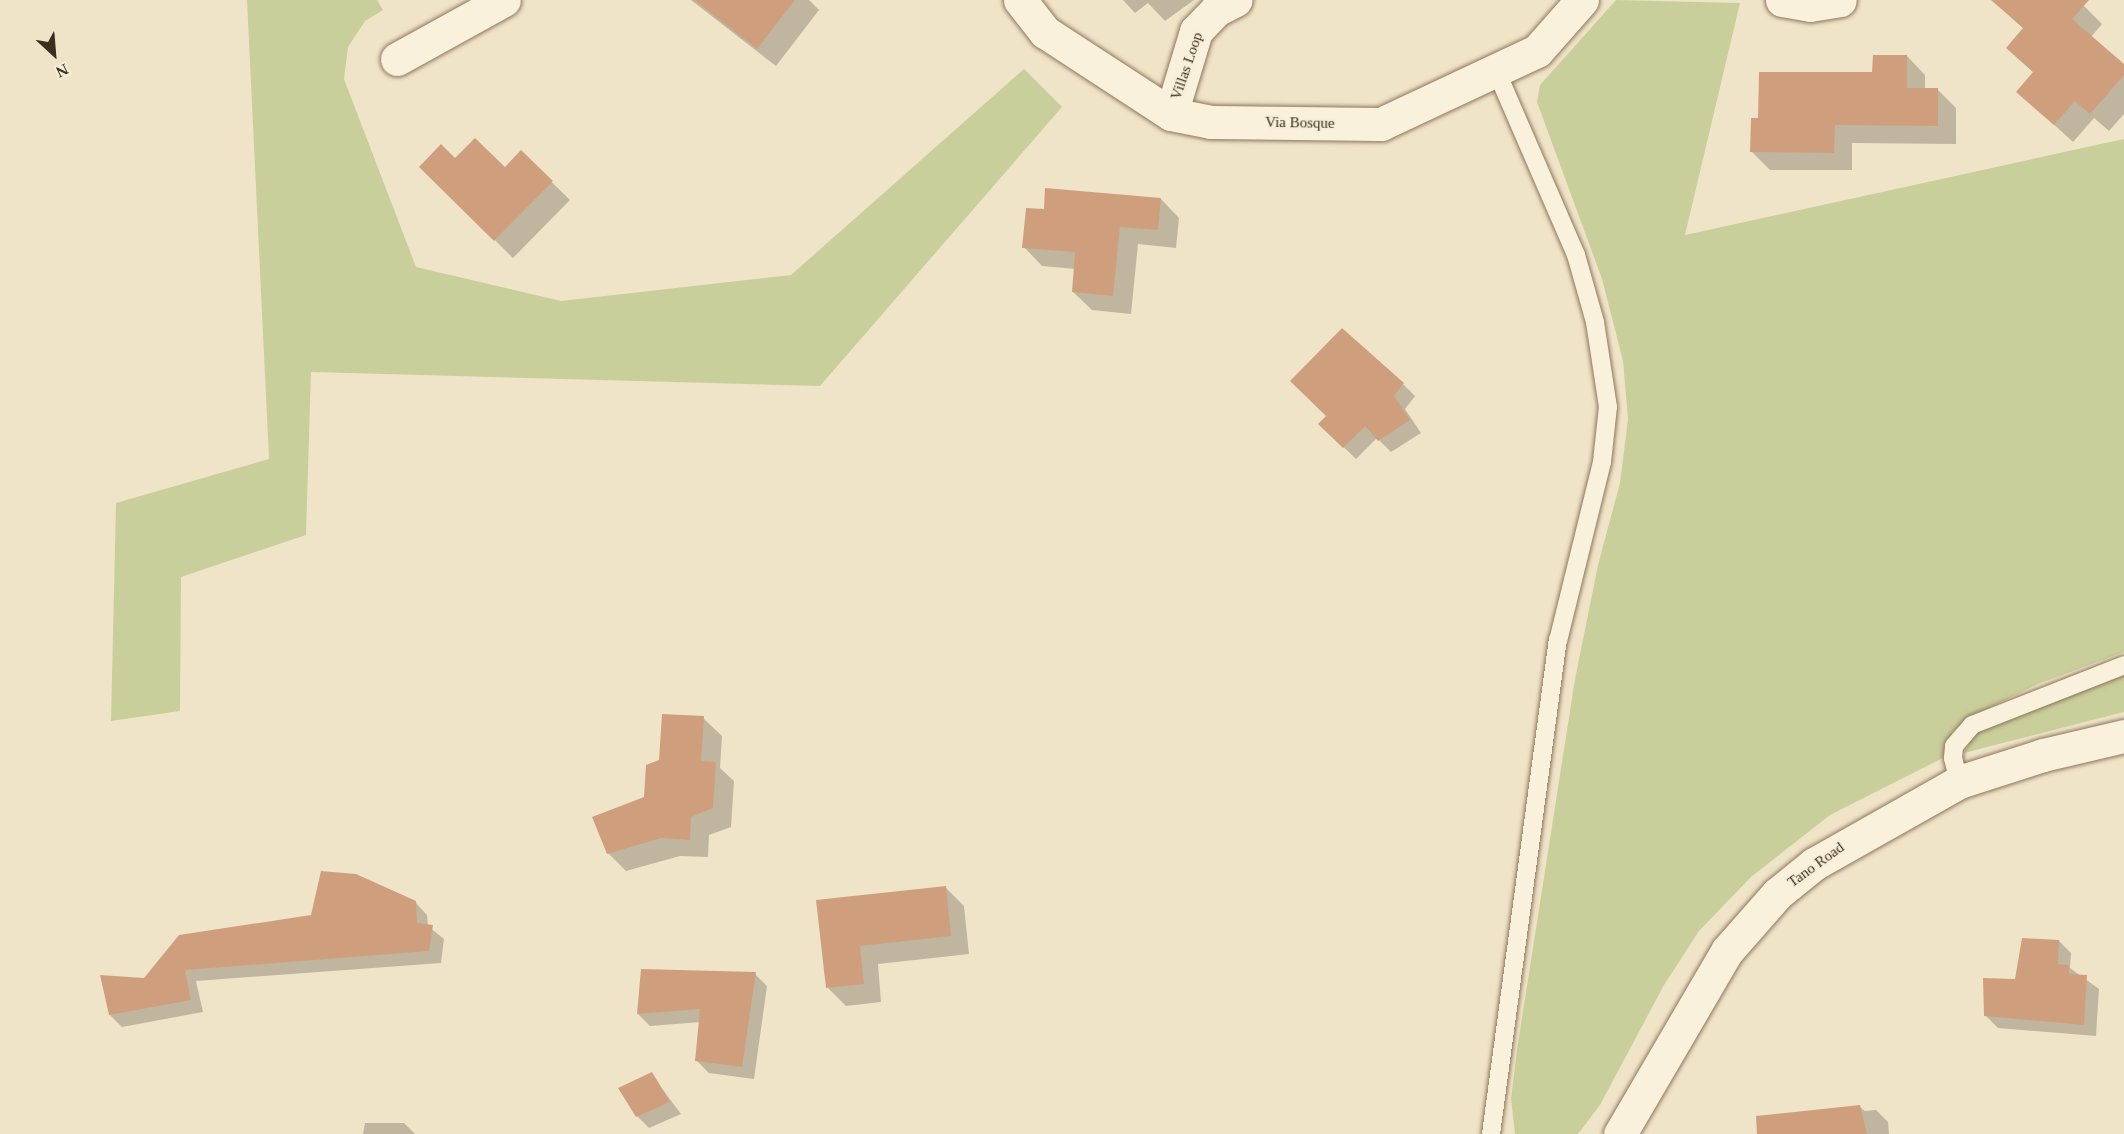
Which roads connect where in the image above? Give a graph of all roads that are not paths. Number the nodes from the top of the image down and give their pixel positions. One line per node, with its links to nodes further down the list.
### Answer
1 (504, 0): 7 (street)
2 (1020, 0): 9 (street, Via Bosque)
3 (1236, 0): 9 (street, Villas Loop)
4 (1582, 0): 8 (street, Via Bosque)
5 (1782, 0): 6 (street)
6 (1840, 0)
7 (397, 59)
8 (1496, 70): 9 (street, Via Bosque); 13 (lane)
9 (1171, 114)
10 (2124, 664): 12 (lane)
11 (2124, 736): 12 (street, Tano Road)
12 (1959, 782): 14 (street, Tano Road)
13 (1491, 1134)
14 (1620, 1134)

